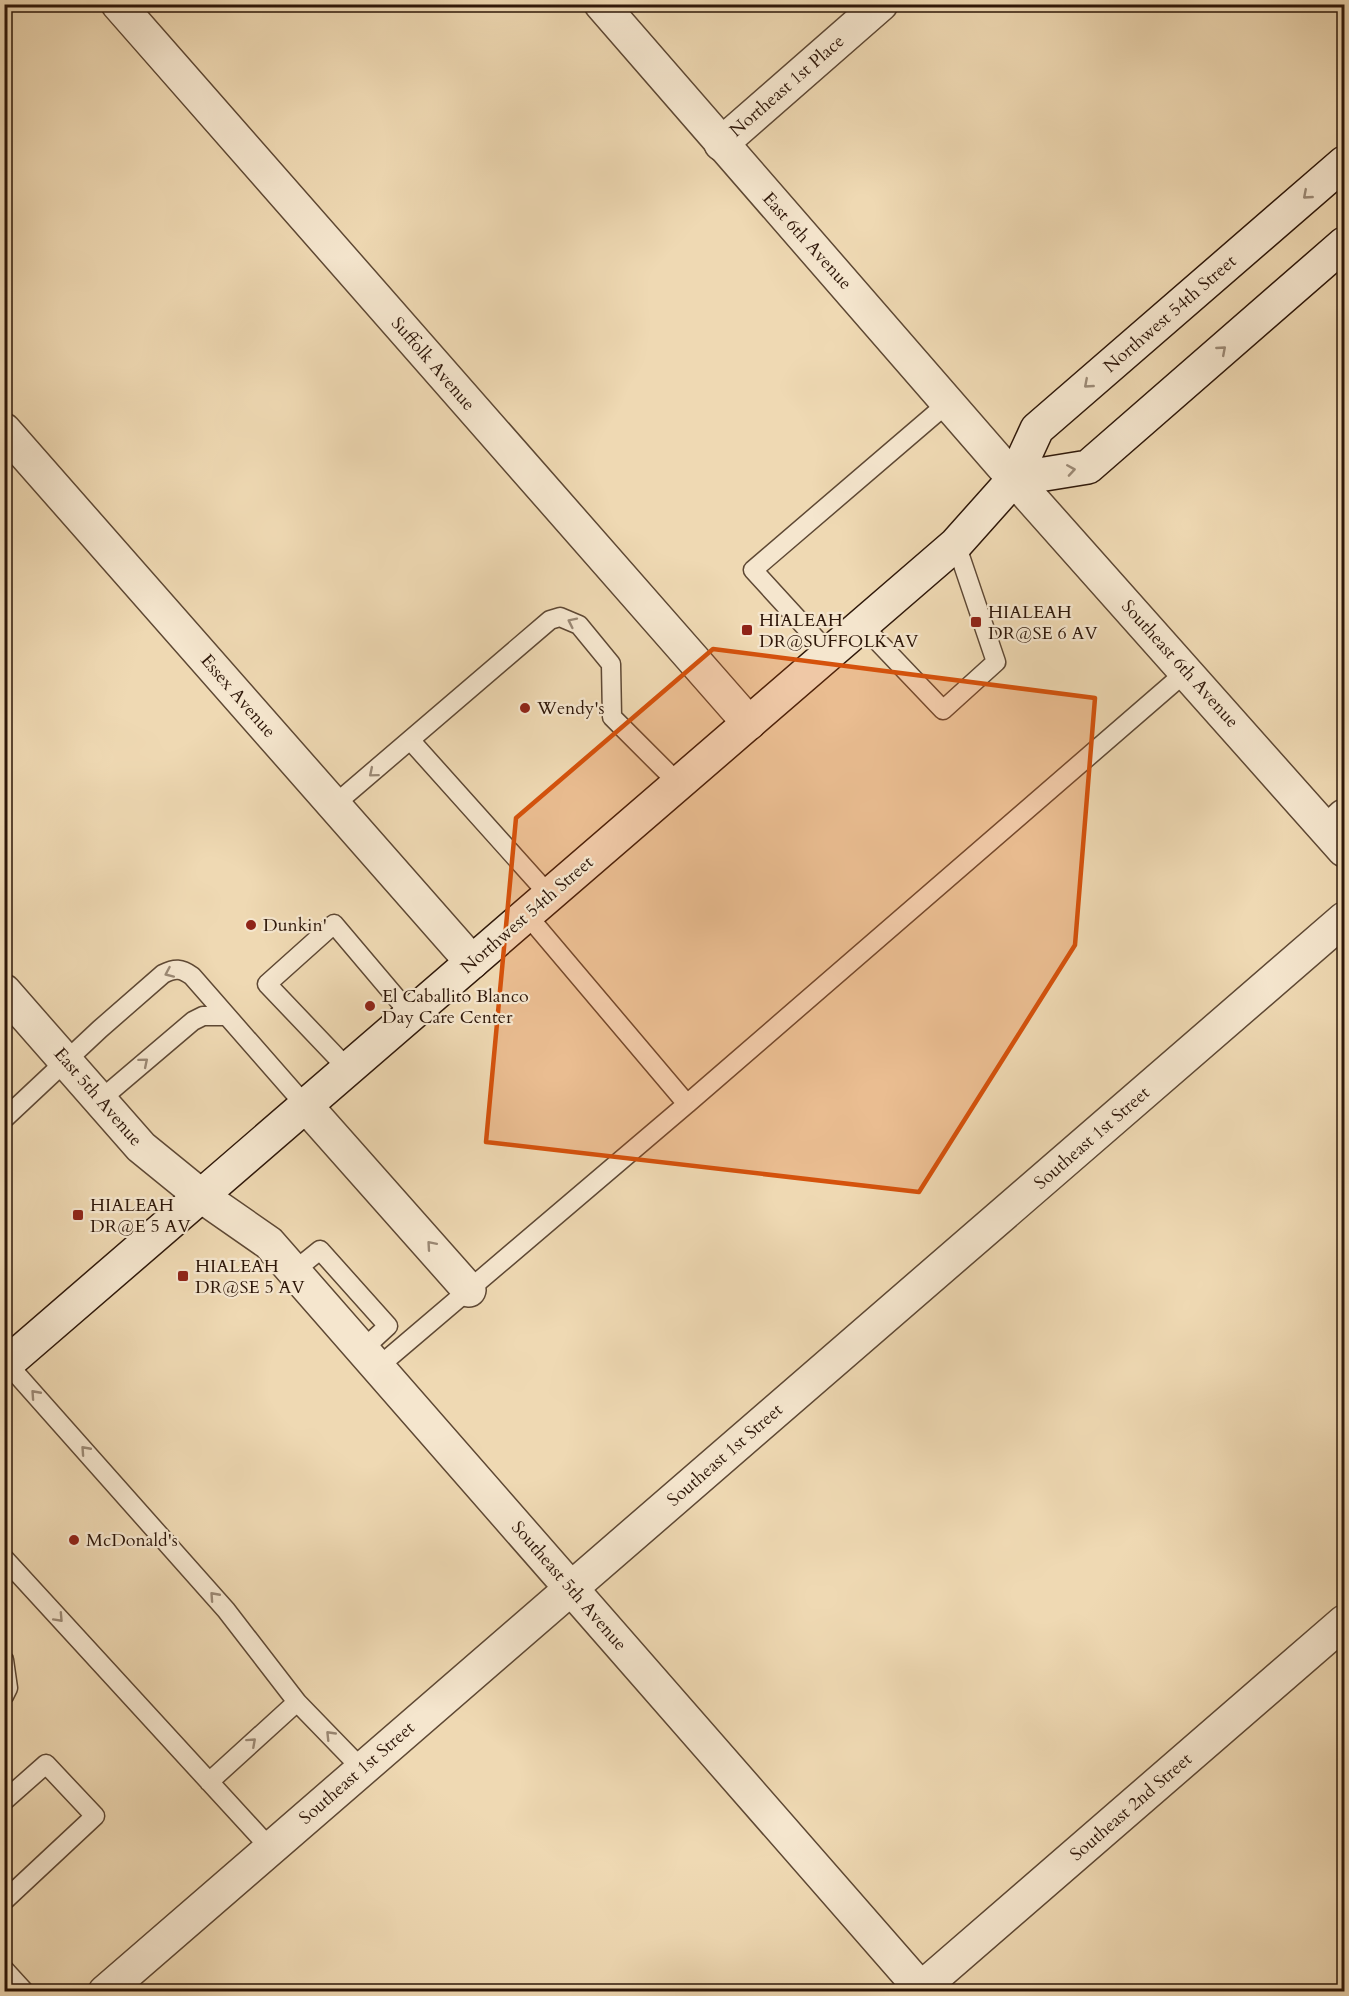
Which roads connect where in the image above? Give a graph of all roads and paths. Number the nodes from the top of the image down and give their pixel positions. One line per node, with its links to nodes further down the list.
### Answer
1 (118, 4): 14 (street, Suffolk Avenue)
2 (601, 4): 4 (street, East 6th Avenue)
3 (881, 4): 4 (street, Northeast 1st Place)
4 (721, 144): 7 (street, East 6th Avenue)
5 (1344, 163): 9 (street, Northwest 54th Street, one-way to 9)
6 (1344, 244): 9 (street, one-way to 6)
7 (949, 402): 9 (street, East 6th Avenue); 12 (lane)
8 (4, 430): 17 (street, Essex Avenue)
9 (1014, 478): 10 (street, Northwest 54th Street); 13 (street, Southeast 6th Avenue)
10 (956, 543): 11 (street, Northwest 54th Street); 11 (lane)
11 (862, 625): 12 (street, Northwest 54th Street)
12 (829, 653): 14 (street, Northwest 54th Street)
13 (1187, 671): 18 (street, Southeast 6th Avenue); 28 (lane)
14 (749, 723): 16 (street, Northwest 54th Street)
15 (411, 741): 16 (lane, one-way to 15); 17 (lane, one-way to 17); 19 (lane)
16 (679, 784): 19 (street, Northwest 54th Street)
17 (334, 805): 21 (street, Essex Avenue)
18 (1339, 832)
19 (538, 906): 21 (street, Northwest 54th Street); 28 (lane)
20 (1344, 920): 36 (street, Southeast 1st Street)
21 (472, 962): 23 (street, Northwest 54th Street)
22 (4, 991): 25 (street, East 5th Avenue)
23 (411, 1015): 26 (street, Northwest 54th Street); 26 (lane)
24 (227, 1016): 25 (lane, one-way to 25); 27 (lane, one-way to 24); 29 (lane)
25 (66, 1061): 27 (street, East 5th Avenue); 30 (lane)
26 (348, 1069): 29 (street, Northwest 54th Street)
27 (100, 1100): 31 (street, East 5th Avenue)
28 (687, 1104): 32 (lane)
29 (305, 1105): 31 (street, Northwest 54th Street); 32 (street, one-way to 29)
30 (4, 1119)
31 (200, 1195): 33 (street, Southeast 5th Avenue); 34 (street, Northwest 54th Street)
32 (469, 1290): 33 (lane)
33 (370, 1359): 36 (street, Southeast 5th Avenue)
34 (6, 1363): 40 (lane, one-way to 34)
35 (4, 1558): 42 (lane, one-way to 42)
36 (571, 1589): 41 (street, Southeast 1st Street); 47 (street, Southeast 5th Avenue)
37 (1344, 1622): 47 (street, Southeast 2nd Street)
38 (4, 1660): 39 (lane)
39 (4, 1696)
40 (297, 1702): 41 (lane, one-way to 40); 42 (lane, one-way to 40)
41 (362, 1769): 44 (street, Southeast 1st Street)
42 (209, 1782): 44 (lane)
43 (4, 1801): 45 (lane)
44 (270, 1848): 49 (street, Southeast 1st Street)
45 (4, 1901)
46 (4, 1969): 48 (lane)
47 (921, 1990)
48 (25, 1992)
49 (105, 1992)

